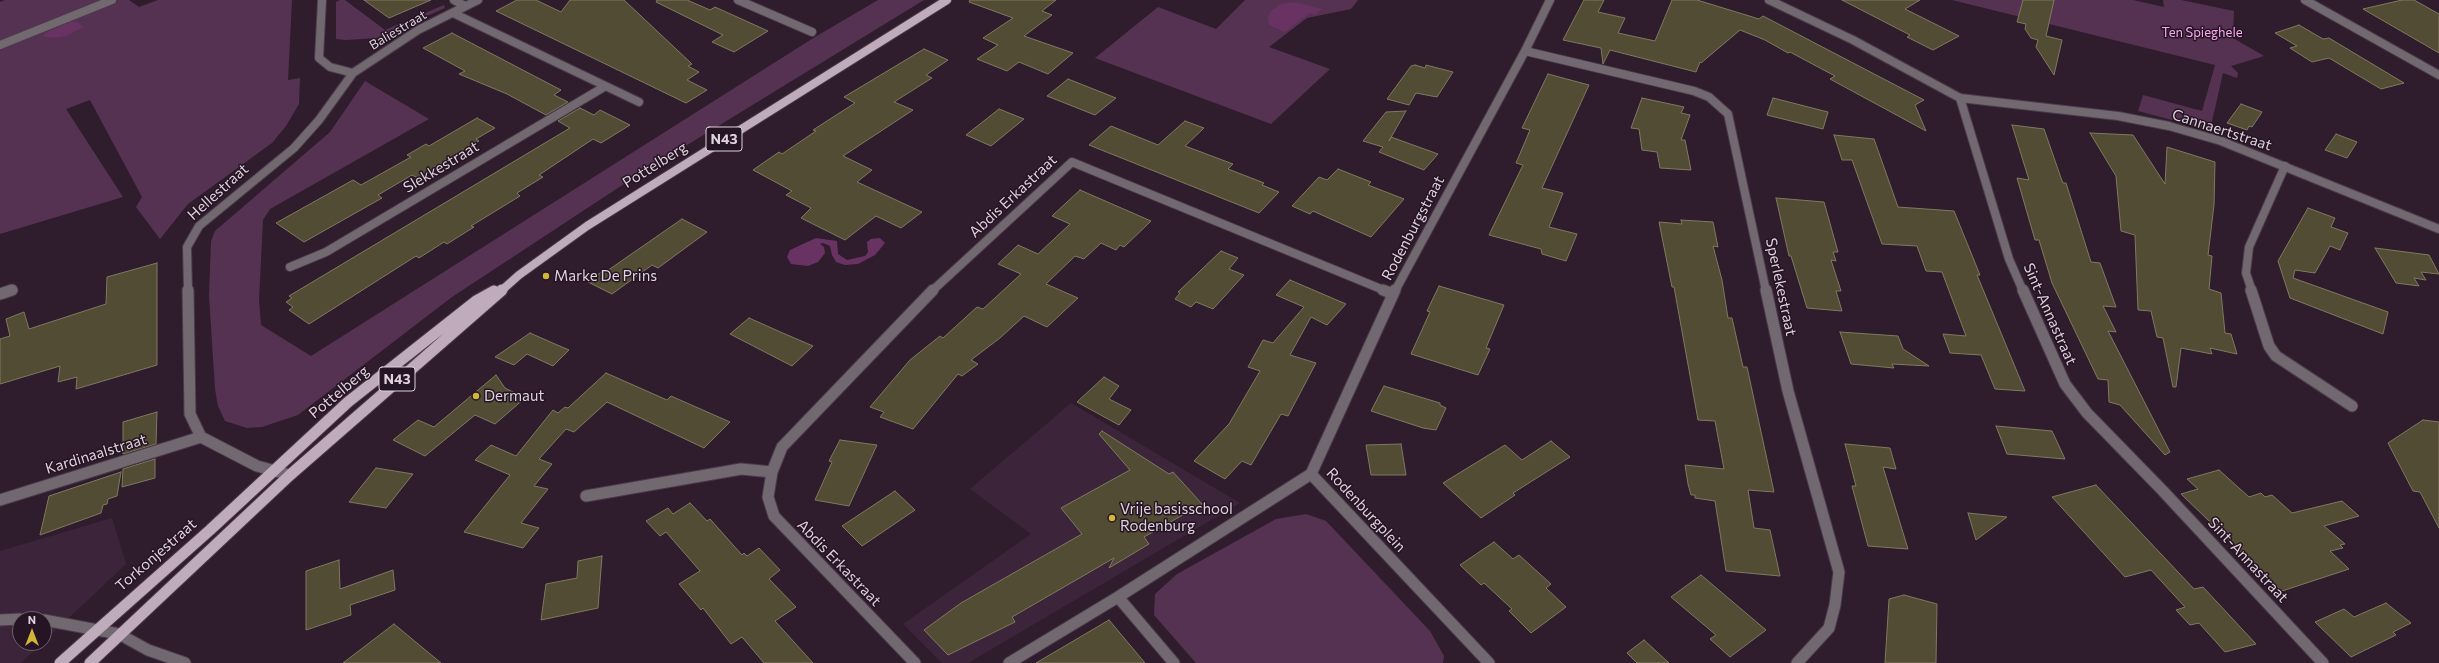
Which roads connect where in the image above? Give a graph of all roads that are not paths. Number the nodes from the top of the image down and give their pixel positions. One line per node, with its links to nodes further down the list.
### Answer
1 (112, 0): 13 (street)
2 (322, 0): 15 (street)
3 (454, 0): 10 (street)
4 (478, 0): 10 (street, Baliestraat)
5 (738, 0): 12 (street)
6 (947, 0): 23 (main road, Pottelberg / N43)
7 (1550, 0): 14 (street, Rodenburgstraat)
8 (1769, 0): 18 (street)
9 (2305, 0): 16 (street)
10 (465, 6): 11 (street, Baliestraat)
11 (453, 13): 15 (street, Baliestraat); 17 (street)
12 (812, 32)
13 (0, 45)
14 (1525, 51): 26 (street, Rodenburgstraat); 48 (street, Sperlekestraat)
15 (353, 73): 28 (street, Hellestraat)
16 (2439, 75)
17 (604, 87): 19 (street); 22 (street, Slekkestraat)
18 (1960, 98): 20 (street, Cannaertstraat); 49 (street, Sint-Annastraat)
19 (639, 102)
20 (2285, 166): 21 (street, Cannaertstraat); 27 (street)
21 (2439, 229)
22 (290, 267)
23 (506, 285): 29 (main road, Pottelberg / N43); 32 (main road, Pottelberg / N43)
24 (12, 290): 25 (street)
25 (0, 294)
26 (1394, 294): 30 (street, Abdis Erkastraat); 31 (street, Rodenburgstraat)
27 (2352, 406)
28 (201, 437): 29 (street); 34 (street, Kardinaalstraat)
29 (273, 470): 32 (street); 39 (main road, Torkonjestraat / N43)
30 (772, 472): 33 (street); 44 (street, Abdis Erkastraat)
31 (1310, 474): 35 (street, Rodenburgplein); 47 (street, Rodenburgplein)
32 (290, 475): 40 (main road, Torkonjestraat / N43)
33 (586, 496)
34 (0, 500)
35 (1118, 597): 45 (street, Rodenburgplein); 46 (street)
36 (12, 619): 37 (street)
37 (0, 620)
38 (52, 621): 39 (street)
39 (96, 629): 40 (street); 41 (main road, Torkonjestraat / N43)
40 (120, 634): 42 (main road, Torkonjestraat / N43); 43 (street)
41 (60, 663)
42 (90, 663)
43 (185, 663)
44 (915, 663)
45 (1009, 663)
46 (1174, 663)
47 (1489, 663)
48 (1797, 663)
49 (2323, 663)

